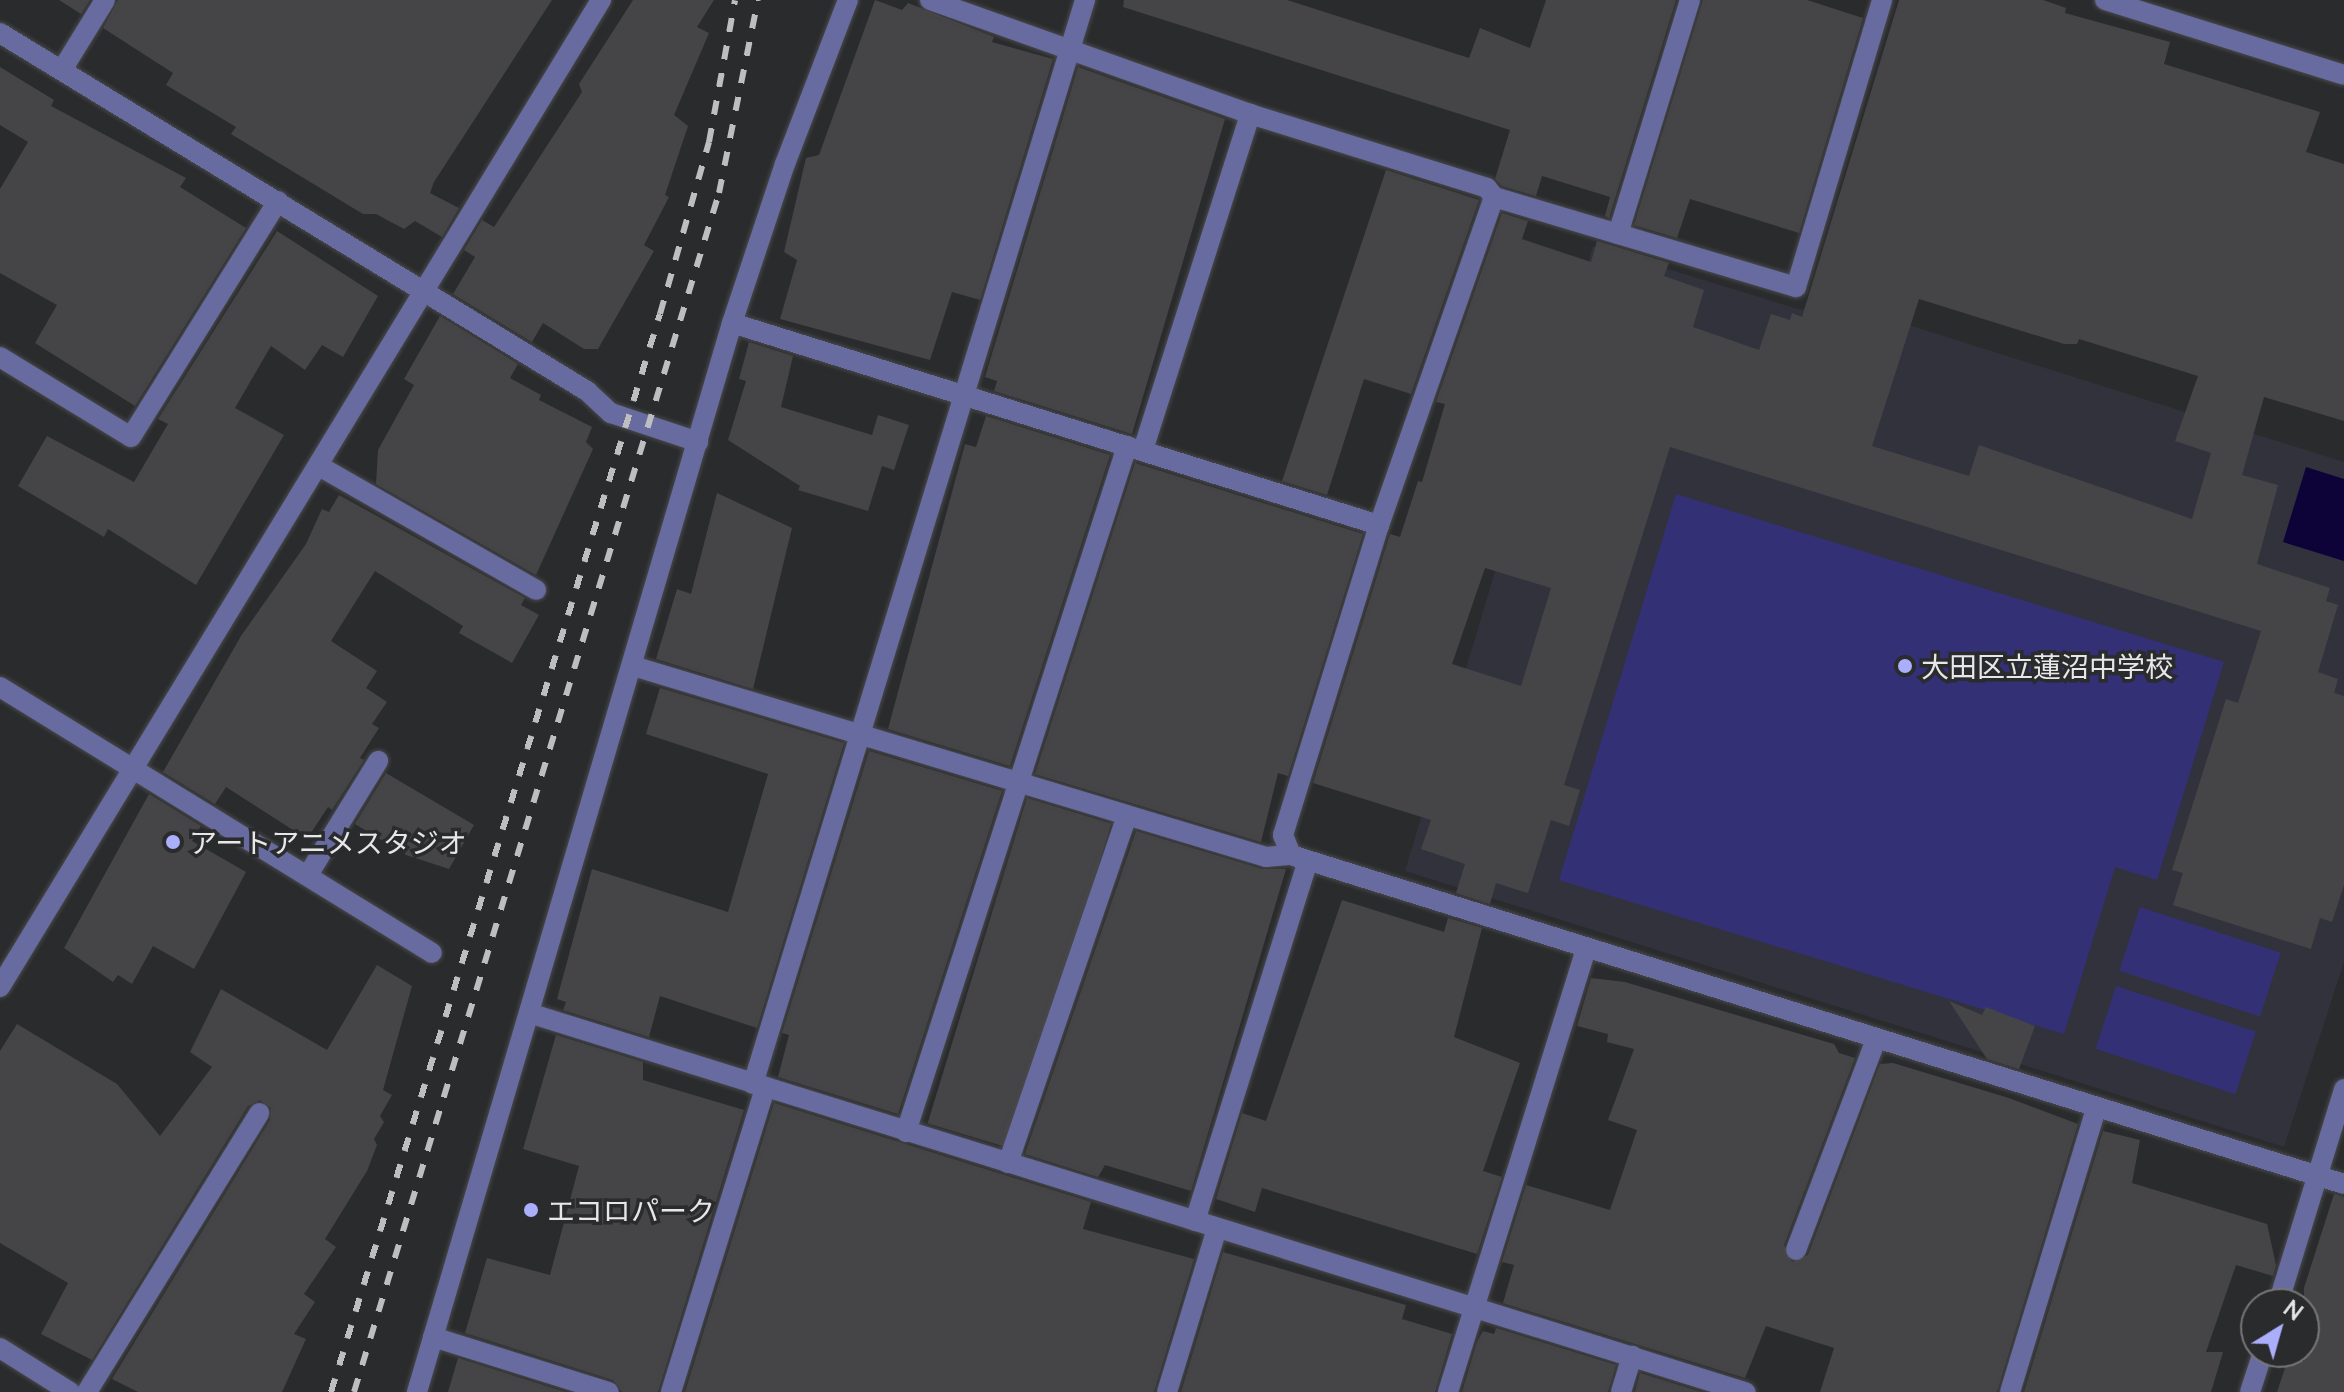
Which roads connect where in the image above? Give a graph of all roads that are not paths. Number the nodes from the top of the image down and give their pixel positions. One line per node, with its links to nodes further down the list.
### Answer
1 (105, 0): 11 (street)
2 (601, 0): 17 (street)
3 (848, 0): 18 (street)
4 (930, 0): 10 (street)
5 (1085, 0): 10 (street)
6 (1690, 0): 16 (street)
7 (1882, 0): 16 (street)
8 (2105, 0): 12 (street)
9 (0, 33): 11 (street)
10 (1070, 48): 13 (street); 20 (street)
11 (62, 70): 15 (street)
12 (2344, 75)
13 (1250, 114): 14 (street); 22 (street)
14 (1494, 197): 16 (street); 24 (street)
15 (278, 201): 17 (street); 19 (street)
16 (1618, 234)
17 (424, 290): 21 (street); 23 (street)
18 (732, 323): 20 (street); 21 (street)
19 (0, 357)
20 (964, 395): 22 (street); 28 (street)
21 (698, 442): 26 (street)
22 (1135, 448): 24 (street); 31 (street)
23 (319, 466): 25 (street); 30 (street)
24 (1379, 525): 33 (street)
25 (536, 590)
26 (633, 666): 28 (street); 38 (street)
27 (0, 687): 30 (street)
28 (860, 734): 31 (street); 40 (street)
29 (378, 761): 34 (street)
30 (135, 768): 34 (street); 37 (street)
31 (1019, 783): 32 (street); 44 (street)
32 (1127, 816): 33 (street); 45 (street)
33 (1300, 858): 35 (street); 48 (street)
34 (308, 875): 36 (street)
35 (1586, 950): 39 (street); 52 (street)
36 (432, 953)
37 (0, 987)
38 (532, 1014): 40 (street); 53 (street)
39 (1875, 1042): 42 (street); 50 (street)
40 (759, 1086): 44 (street); 61 (street)
41 (2344, 1089): 46 (street)
42 (2096, 1109): 46 (street); 66 (street)
43 (259, 1113): 58 (street)
44 (906, 1132): 45 (street)
45 (1008, 1163): 48 (street)
46 (2318, 1176): 47 (street); 51 (street)
47 (2344, 1184)
48 (1195, 1221): 49 (street)
49 (1217, 1228): 52 (street); 62 (street)
50 (1796, 1250)
51 (2283, 1288)
52 (1474, 1306): 55 (street); 63 (street)
53 (433, 1337): 59 (street); 60 (street)
54 (0, 1348): 57 (street)
55 (1632, 1356): 64 (street); 65 (street)
56 (2258, 1368): 67 (street)
57 (70, 1392)
58 (87, 1392)
59 (417, 1392)
60 (609, 1392)
61 (671, 1392)
62 (1167, 1392)
63 (1448, 1392)
64 (1621, 1392)
65 (1745, 1392)
66 (2010, 1392)
67 (2250, 1392)

